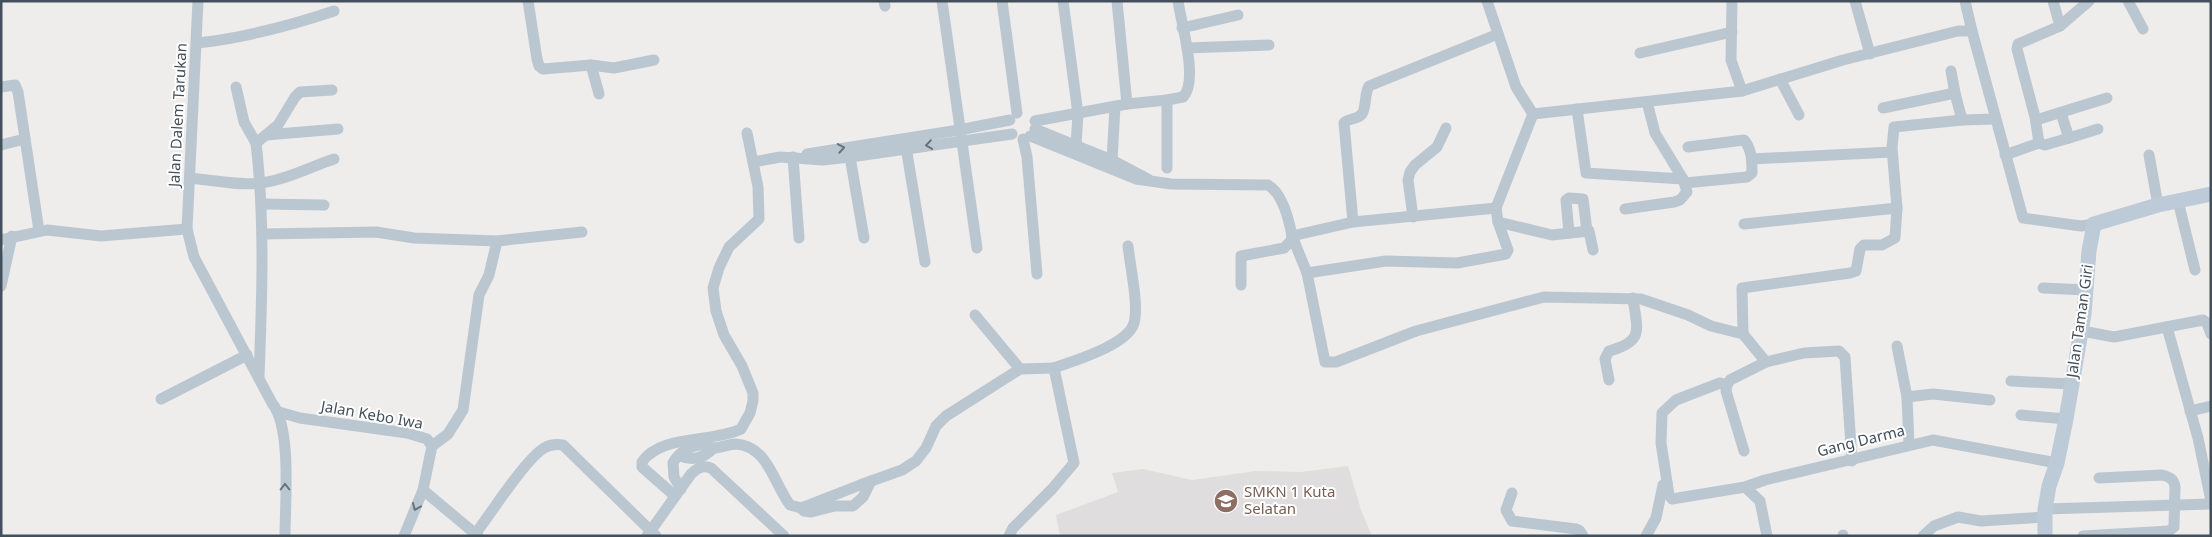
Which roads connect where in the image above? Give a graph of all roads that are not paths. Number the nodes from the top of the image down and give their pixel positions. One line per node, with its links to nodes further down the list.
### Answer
1 (198, 1): 23 (street, Jalan Dalem Tarukan)
2 (528, 1): 29 (street)
3 (942, 1): 60 (street)
4 (1002, 1): 49 (street)
5 (1063, 1): 45 (street)
6 (1116, 1): 41 (street)
7 (1178, 1): 18 (street)
8 (1488, 1): 22 (street)
9 (1732, 1): 21 (street)
10 (1855, 1): 27 (street)
11 (1965, 1): 20 (street)
12 (2053, 1): 17 (street)
13 (2089, 1): 17 (street)
14 (2128, 1): 19 (street)
15 (334, 11): 23 (street)
16 (1238, 15): 18 (street)
17 (2060, 26): 52 (street)
18 (1182, 28): 25 (street)
19 (2143, 30)
20 (1972, 31): 27 (street); 50 (street)
21 (1732, 32): 26 (street); 35 (street)
22 (1498, 34): 46 (street); 92 (street)
23 (197, 43): 79 (street, Jalan Dalem Tarukan)
24 (1269, 45): 25 (street)
25 (1187, 48): 39 (street)
26 (1640, 53)
27 (1870, 54): 31 (street)
28 (654, 60): 29 (street)
29 (591, 65): 37 (street)
30 (1951, 71): 36 (street)
31 (1780, 79): 35 (street); 48 (street)
32 (1, 87): 62 (street)
33 (236, 87): 63 (street)
34 (332, 90): 59 (street)
35 (1742, 91): 40 (street)
36 (1955, 93): 43 (street); 51 (street)
37 (599, 94)
38 (2107, 98): 47 (street)
39 (1167, 100): 41 (street); 78 (street)
40 (1647, 102): 44 (street); 80 (street)
41 (1127, 104): 42 (street)
42 (1115, 107): 45 (street); 76 (street)
43 (1883, 108)
44 (1577, 109): 46 (street); 80 (street)
45 (1078, 114): 56 (street); 67 (street)
46 (1533, 114): 88 (street)
47 (2061, 114): 52 (street); 61 (street)
48 (1799, 115)
49 (1014, 116): 56 (street); 58 (street); 60 (street)
50 (1995, 119): 51 (street); 71 (street)
51 (1962, 120): 69 (street)
52 (2036, 120): 64 (street)
53 (1446, 128): 91 (street)
54 (338, 129): 59 (street)
55 (2098, 129): 61 (street)
56 (1031, 131): 58 (street); 67 (street); 81 (street); 113 (street)
57 (748, 133): 77 (street)
58 (1012, 134): 60 (street)
59 (266, 135): 63 (street)
60 (960, 135): 65 (street); 108 (street)
61 (2069, 138): 64 (street)
62 (25, 139): 66 (street); 97 (street)
63 (256, 143): 82 (street)
64 (2040, 143): 71 (street)
65 (906, 144): 72 (street, one-way to 65); 73 (street); 110 (street)
66 (1, 145)
67 (1076, 145): 76 (street)
68 (1688, 147): 75 (street)
69 (1892, 152): 75 (street); 89 (street)
70 (2149, 155): 87 (street)
71 (2005, 156): 95 (street)
72 (793, 157): 73 (street); 77 (street); 104 (street)
73 (850, 158): 105 (street)
74 (334, 159): 82 (street)
75 (1752, 159): 80 (street)
76 (1112, 160): 81 (street)
77 (754, 162): 156 (street)
78 (1167, 168)
79 (190, 178): 82 (street); 96 (street, Jalan Dalem Tarukan)
80 (1684, 181): 90 (street)
81 (1152, 182): 102 (street)
82 (261, 183): 85 (street)
83 (2211, 194): 84 (street)
84 (2178, 201): 87 (street); 111 (street)
85 (261, 204): 86 (street); 101 (street)
86 (324, 205)
87 (2158, 205): 95 (street)
88 (1496, 208): 91 (street); 93 (street)
89 (1897, 208): 94 (street); 122 (street)
90 (1625, 209)
91 (1414, 217): 92 (street)
92 (1353, 222): 102 (street)
93 (1498, 222): 100 (street); 112 (street)
94 (1744, 224)
95 (2094, 224): 117 (street, Jalan Taman Giri)
96 (187, 230): 97 (street); 125 (street)
97 (39, 231): 103 (street)
98 (1587, 231): 100 (street); 100 (street); 109 (street)
99 (582, 232): 106 (street)
100 (1570, 233)
101 (262, 234): 106 (street); 129 (street)
102 (1292, 236): 112 (street); 114 (street)
103 (7, 238): 115 (street)
104 (799, 238)
105 (864, 238)
106 (497, 242): 145 (street)
107 (1128, 246): 127 (street)
108 (977, 248)
109 (1593, 250)
110 (925, 262)
111 (2195, 270)
112 (1307, 273): 118 (street)
113 (1037, 274)
114 (1241, 285)
115 (1, 286)
116 (2043, 288): 117 (street)
117 (2086, 290): 121 (street, Jalan Taman Giri)
118 (1634, 298): 122 (street); 130 (street)
119 (975, 315): 128 (street)
120 (2167, 327): 121 (street); 123 (street); 138 (street)
121 (2082, 331): 132 (street, Jalan Taman Giri)
122 (1743, 334): 126 (street)
123 (2211, 334)
124 (1897, 346): 134 (street)
125 (247, 355): 129 (street); 135 (street)
126 (1766, 362): 133 (street); 148 (street)
127 (1054, 368): 128 (street); 166 (street)
128 (1020, 369): 151 (street)
129 (259, 378): 139 (street)
130 (1609, 380)
131 (2011, 381): 132 (street)
132 (2071, 384): 142 (street, Jalan Taman Giri)
133 (1727, 385): 146 (street); 152 (street)
134 (1907, 397): 136 (street); 144 (street)
135 (162, 399)
136 (1990, 400)
137 (2211, 406): 138 (street)
138 (2190, 411): 147 (street)
139 (279, 412): 141 (street, Jalan Kebo Iwa); 143 (street)
140 (2021, 415): 142 (street)
141 (300, 418): 143 (street, Jalan Kebo Iwa); 145 (street, Jalan Kebo Iwa)
142 (2066, 419): 149 (street, Jalan Taman Giri)
143 (284, 435): 163 (street, one-way to 143)
144 (1909, 444): 148 (street, Gang Darma); 149 (street, Gang Darma)
145 (432, 446): 154 (street, Jalan Kebo Iwa)
146 (1744, 452)
147 (2206, 457): 157 (street)
148 (1852, 460): 153 (street, Gang Darma)
149 (2057, 463): 160 (street, Jalan Taman Giri)
150 (2099, 478): 158 (street)
151 (871, 481): 159 (street); 159 (street)
152 (1667, 483): 153 (street, Gang Darma); 168 (street)
153 (1745, 486): 169 (street)
154 (424, 490): 161 (street); 164 (street, Jalan Kebo Iwa, one-way to 164)
155 (1512, 492): 167 (street)
156 (678, 493): 159 (street); 162 (street); 165 (street)
157 (2211, 502): 158 (street)
158 (2176, 504): 160 (street); 172 (street)
159 (801, 508)
160 (2045, 513): 170 (street); 171 (street, Jalan Taman Giri)
161 (477, 534): 162 (street)
162 (651, 534)
163 (285, 536)
164 (404, 536)
165 (784, 536)
166 (1009, 536)
167 (1582, 536)
168 (1646, 536)
169 (1767, 536)
170 (1924, 536)
171 (2045, 536)
172 (2083, 536)

